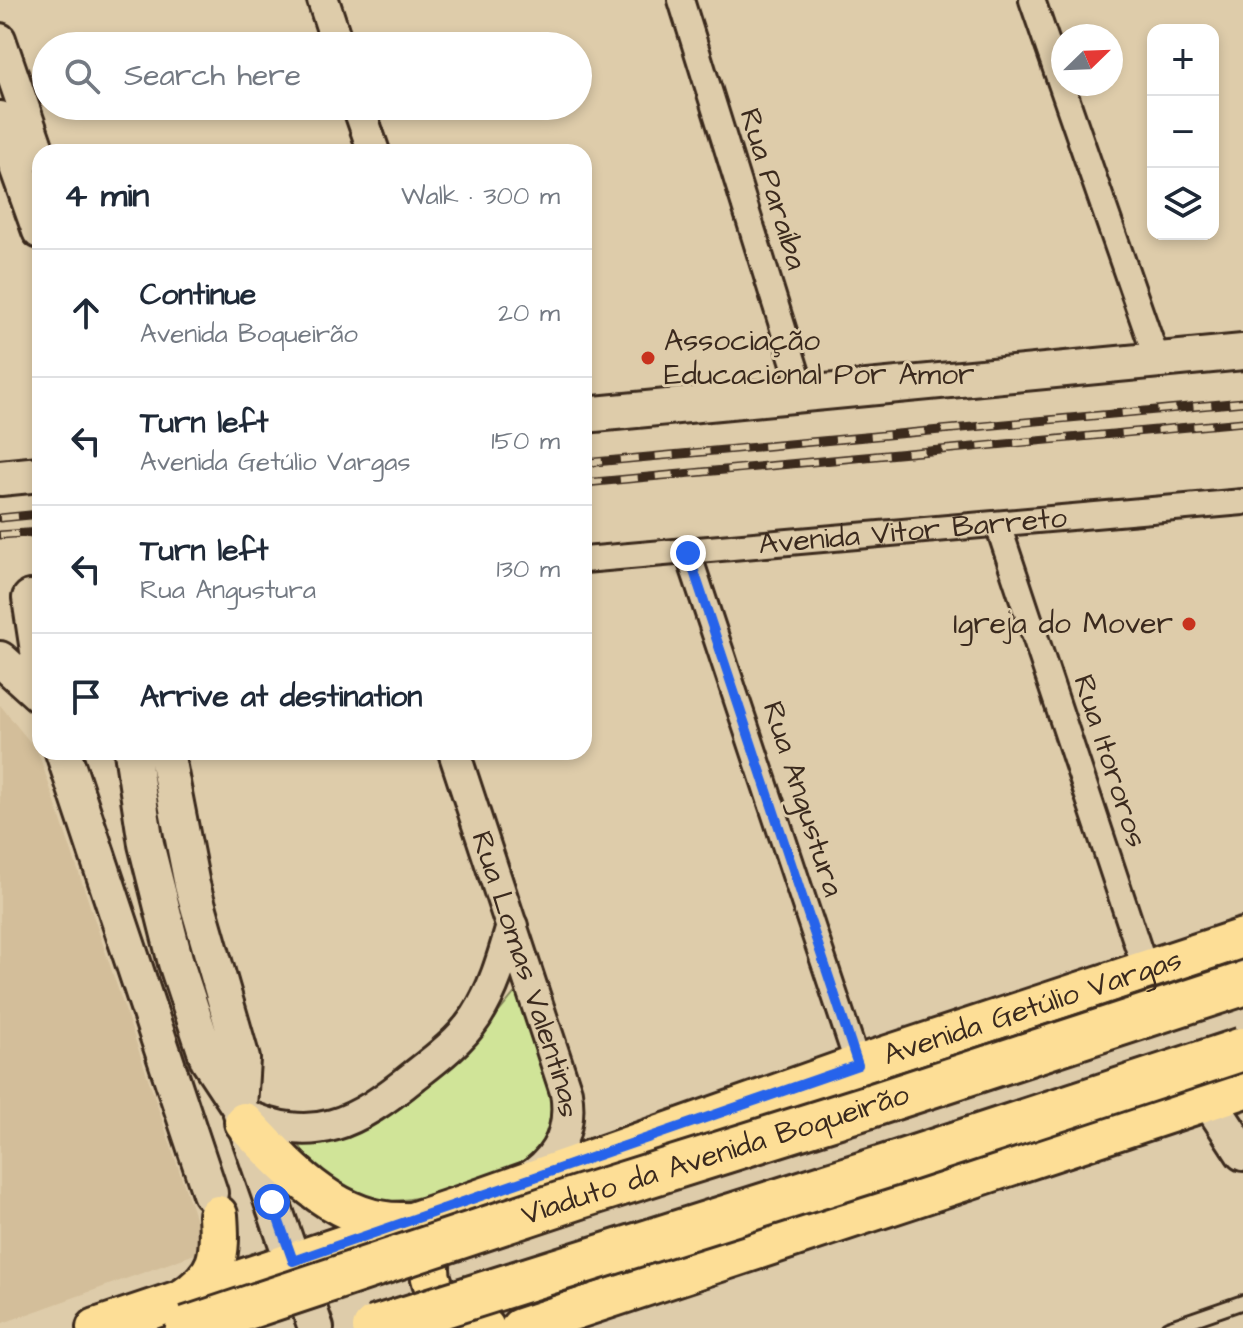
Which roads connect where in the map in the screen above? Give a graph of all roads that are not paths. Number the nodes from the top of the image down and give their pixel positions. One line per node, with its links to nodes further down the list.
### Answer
1 (323, 0): 4 (street)
2 (681, 0): 13 (street, Rua Paraíba)
3 (1032, 0): 12 (street)
4 (333, 32)
5 (0, 39): 8 (street)
6 (0, 119): 10 (main road)
7 (363, 120): 9 (street)
8 (36, 144)
9 (371, 144)
10 (32, 209)
11 (1243, 352): 12 (main road)
12 (1157, 360): 13 (main road)
13 (804, 396): 14 (main road)
14 (592, 414)
15 (32, 475): 16 (main road)
16 (0, 478)
17 (1243, 502): 18 (street, Avenida Vitor Barreto)
18 (998, 525): 19 (street, Avenida Vitor Barreto); 31 (street, Rua Itororos)
19 (688, 553): 20 (street, Avenida Vitor Barreto); 35 (street, Rua Angustura)
20 (592, 559)
21 (23, 598): 22 (main road)
22 (32, 633)
23 (0, 659): 24 (main road)
24 (32, 688)
25 (66, 760): 40 (main road)
26 (133, 760): 33 (main road)
27 (168, 760): 37 (main road)
28 (457, 760): 29 (street, Rua Lomas Valentinas)
29 (512, 926): 37 (street); 39 (street, Rua Lomas Valentinas)
30 (1243, 938): 31 (main road, Avenida Getúlio Vargas)
31 (1146, 971): 35 (main road, Avenida Getúlio Vargas)
32 (1243, 984): 46 (highway, Viaduto da Avenida Boqueirão, bridge)
33 (203, 1046): 37 (main road); 40 (main road)
34 (1243, 1049): 50 (highway, Viaduto da Avenida Boqueirão, bridge)
35 (858, 1065): 39 (main road, Avenida Getúlio Vargas)
36 (1226, 1095): 38 (main road); 52 (main road)
37 (241, 1114): 42 (main road); 43 (main road)
38 (1243, 1153)
39 (520, 1183): 41 (main road, Avenida Getúlio Vargas)
40 (214, 1204): 44 (main road); 46 (main road)
41 (462, 1205): 42 (main road, Avenida Getúlio Vargas); 51 (main road)
42 (411, 1221): 43 (main road, Avenida Getúlio Vargas)
43 (293, 1261): 44 (main road, Avenida Getúlio Vargas); 49 (main road)
44 (241, 1281): 46 (main road, Avenida Getúlio Vargas); 48 (main road)
45 (1243, 1302): 53 (lane)
46 (184, 1314): 47 (main road, Avenida Getúlio Vargas)
47 (96, 1328)
48 (256, 1328)
49 (316, 1328)
50 (374, 1328)
51 (485, 1328)
52 (520, 1328)
53 (1168, 1328)

